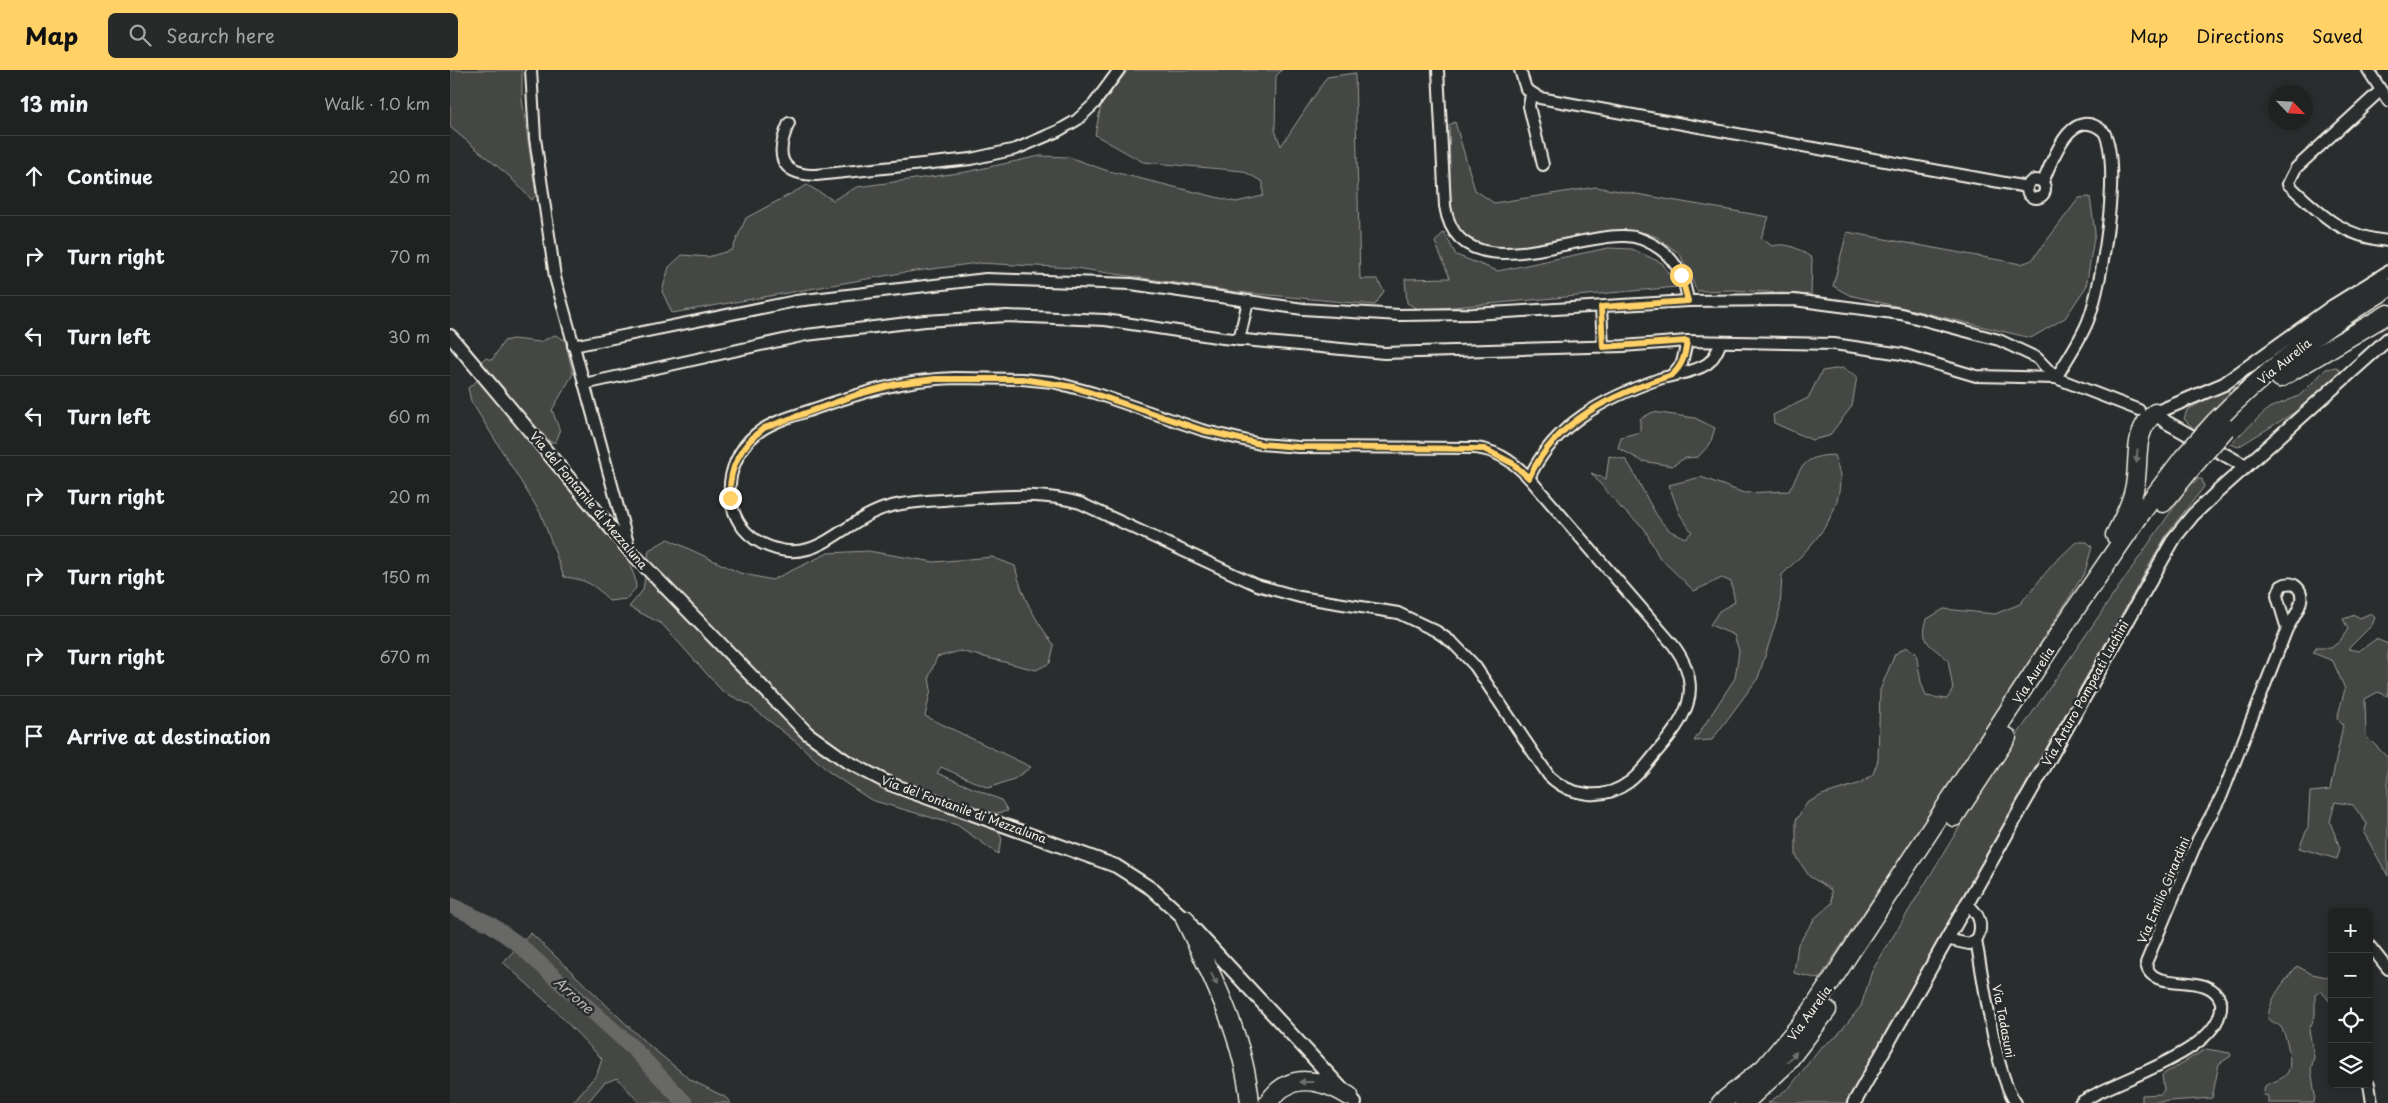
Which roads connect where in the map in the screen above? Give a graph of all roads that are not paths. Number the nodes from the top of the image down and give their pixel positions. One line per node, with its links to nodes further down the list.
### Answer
1 (531, 70): 26 (street)
2 (1119, 70): 9 (street)
3 (1438, 70): 17 (street)
4 (1520, 70): 7 (street)
5 (2368, 70): 6 (street)
6 (2380, 91): 8 (street); 13 (street)
7 (1531, 94): 10 (street); 12 (street)
8 (2388, 101)
9 (790, 123)
10 (1543, 165)
11 (2043, 182): 12 (street); 12 (street); 29 (street)
12 (2027, 187)
13 (2388, 241)
14 (2388, 272): 32 (street)
15 (2388, 288): 33 (highway, Via Aurelia)
16 (1248, 301): 19 (street); 23 (street); 26 (street)
17 (1688, 301): 19 (street); 29 (street)
18 (2388, 302): 30 (highway, Via Aurelia)
19 (1601, 307): 27 (street)
20 (2388, 314): 30 (highway)
21 (450, 336): 37 (street, Via del Fontanile di Mezzaluna)
22 (2388, 339): 35 (street, Via Arturo Pompeati Luchini)
23 (1239, 340): 27 (street); 31 (street)
24 (1687, 341): 25 (street); 27 (street); 28 (street)
25 (1721, 342): 28 (street); 29 (street)
26 (573, 346): 31 (street)
27 (1603, 347)
28 (1672, 375): 36 (street)
29 (2056, 378): 32 (street)
30 (2280, 378): 33 (highway, Via Aurelia)
31 (584, 384): 37 (street)
32 (2147, 411): 35 (street); 39 (highway, one-way to 39)
33 (2221, 425): 34 (highway, Via Aurelia, bridge)
34 (2188, 462): 39 (highway, Via Aurelia); 51 (highway, Via Aurelia, one-way to 34)
35 (2245, 466): 40 (street, Via Arturo Pompeati Luchini)
36 (1529, 478): 36 (street)
37 (630, 551): 41 (street, Via del Fontanile di Mezzaluna)
38 (2287, 629): 54 (street, Via Emilio Girardini)
39 (2028, 683): 50 (highway, Via Aurelia)
40 (1966, 903): 42 (street, Via Arturo Pompeati Luchini); 43 (street, Via Tadasuni)
41 (1185, 919): 47 (street, Via del Fontanile di Mezzaluna); 48 (highway, one-way to 48)
42 (1946, 939): 43 (street); 52 (street, Via Arturo Pompeati Luchini)
43 (1976, 941): 53 (street, Via Tadasuni)
44 (2373, 950): 45 (street)
45 (2388, 969)
46 (2370, 1088): 55 (street)
47 (1352, 1100): 49 (highway, one-way to 49)
48 (1250, 1103)
49 (1268, 1103)
50 (1721, 1103)
51 (1744, 1103)
52 (1854, 1103)
53 (2016, 1103)
54 (2080, 1103)
55 (2372, 1103)

